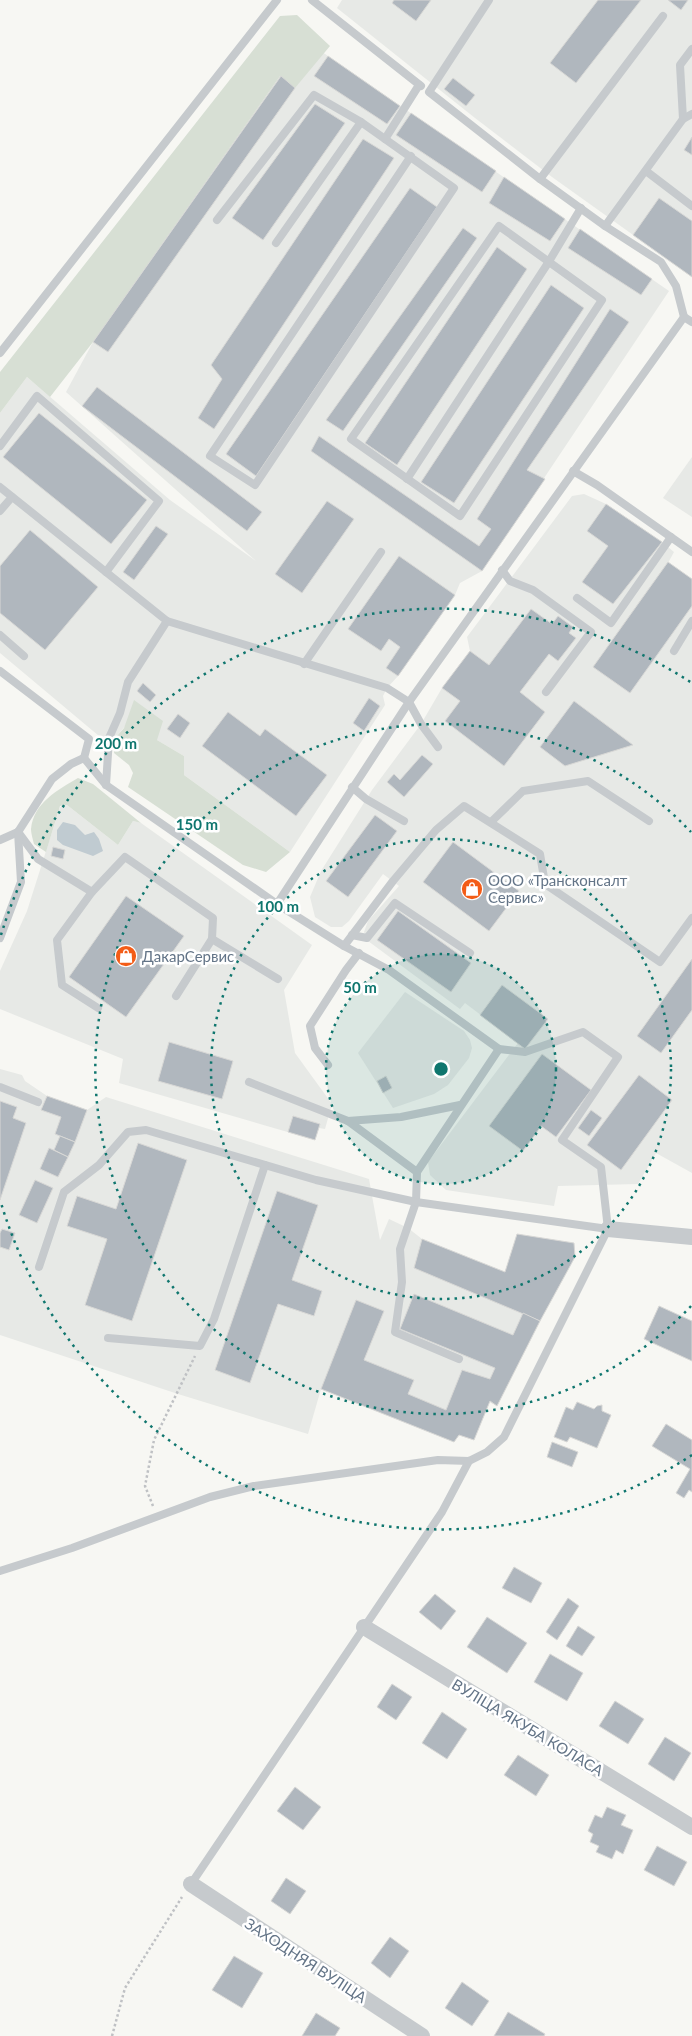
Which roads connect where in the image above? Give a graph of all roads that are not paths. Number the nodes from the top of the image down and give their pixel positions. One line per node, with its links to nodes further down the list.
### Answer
1 (277, 0): 23 (lane)
2 (312, 0): 6 (lane)
3 (489, 0): 7 (lane)
4 (663, 16): 14 (lane)
5 (692, 49): 9 (lane)
6 (419, 84): 7 (lane); 11 (lane)
7 (429, 92): 14 (lane)
8 (692, 114): 9 (lane)
9 (683, 119): 13 (lane)
10 (361, 122): 11 (lane); 17 (lane); 19 (lane)
11 (385, 139): 12 (lane)
12 (411, 156): 12 (lane)
13 (646, 171): 15 (lane); 18 (lane)
14 (540, 179): 16 (lane)
15 (692, 206)
16 (581, 208): 18 (lane); 20 (lane)
17 (217, 220)
18 (605, 226): 21 (lane)
19 (276, 243)
20 (548, 263): 26 (lane); 26 (lane); 26 (lane)
21 (684, 317): 22 (lane); 25 (lane)
22 (692, 322)
23 (0, 353)
24 (0, 446): 34 (lane)
25 (573, 471): 30 (lane); 33 (lane)
26 (407, 479)
27 (0, 487): 28 (lane)
28 (12, 497): 29 (lane); 34 (lane)
29 (0, 511)
30 (671, 537): 32 (lane); 35 (lane)
31 (381, 552): 41 (lane)
32 (692, 552)
33 (502, 570): 43 (lane); 44 (lane)
34 (106, 572): 36 (lane)
35 (577, 598)
36 (167, 621): 41 (lane); 47 (lane)
37 (692, 621): 39 (lane)
38 (0, 635): 40 (lane)
39 (674, 651)
40 (24, 656)
41 (304, 664): 44 (lane)
42 (0, 671): 46 (lane)
43 (546, 692)
44 (409, 702): 45 (lane); 48 (lane)
45 (438, 747)
46 (84, 758): 47 (lane); 52 (lane)
47 (106, 785): 55 (lane)
48 (352, 787): 49 (lane); 55 (lane)
49 (404, 821)
50 (649, 821): 51 (lane)
51 (491, 822): 56 (lane); 57 (lane)
52 (18, 832): 53 (lane); 54 (lane); 58 (lane)
53 (0, 840)
54 (92, 892): 59 (lane); 65 (lane)
55 (277, 904): 60 (lane)
56 (692, 918)
57 (352, 935): 60 (lane); 62 (lane)
58 (0, 938)
59 (212, 939): 63 (lane); 64 (lane)
60 (344, 946): 61 (lane)
61 (360, 953): 66 (lane); 67 (lane)
62 (470, 953)
63 (278, 979)
64 (176, 996)
65 (98, 1008)
66 (499, 1049): 71 (lane); 76 (lane)
67 (328, 1065)
68 (249, 1082): 72 (lane)
69 (0, 1088): 70 (lane)
70 (38, 1102)
71 (460, 1105): 72 (lane); 74 (lane)
72 (348, 1121): 74 (lane)
73 (265, 1165): 75 (lane); 78 (lane); 79 (lane)
74 (417, 1172): 75 (lane)
75 (416, 1202): 76 (lane); 80 (lane)
76 (608, 1230): 77 (street); 81 (lane)
77 (692, 1237)
78 (39, 1267)
79 (108, 1338)
80 (459, 1359)
81 (469, 1461): 82 (lane); 83 (lane)
82 (0, 1571)
83 (364, 1627): 84 (street, ВУЛІЦА ЯКУБА КОЛАСА); 85 (lane)
84 (692, 1828)
85 (191, 1884): 86 (street, ЗАХОДНЯЯ ВУЛІЦА)
86 (422, 2036)

